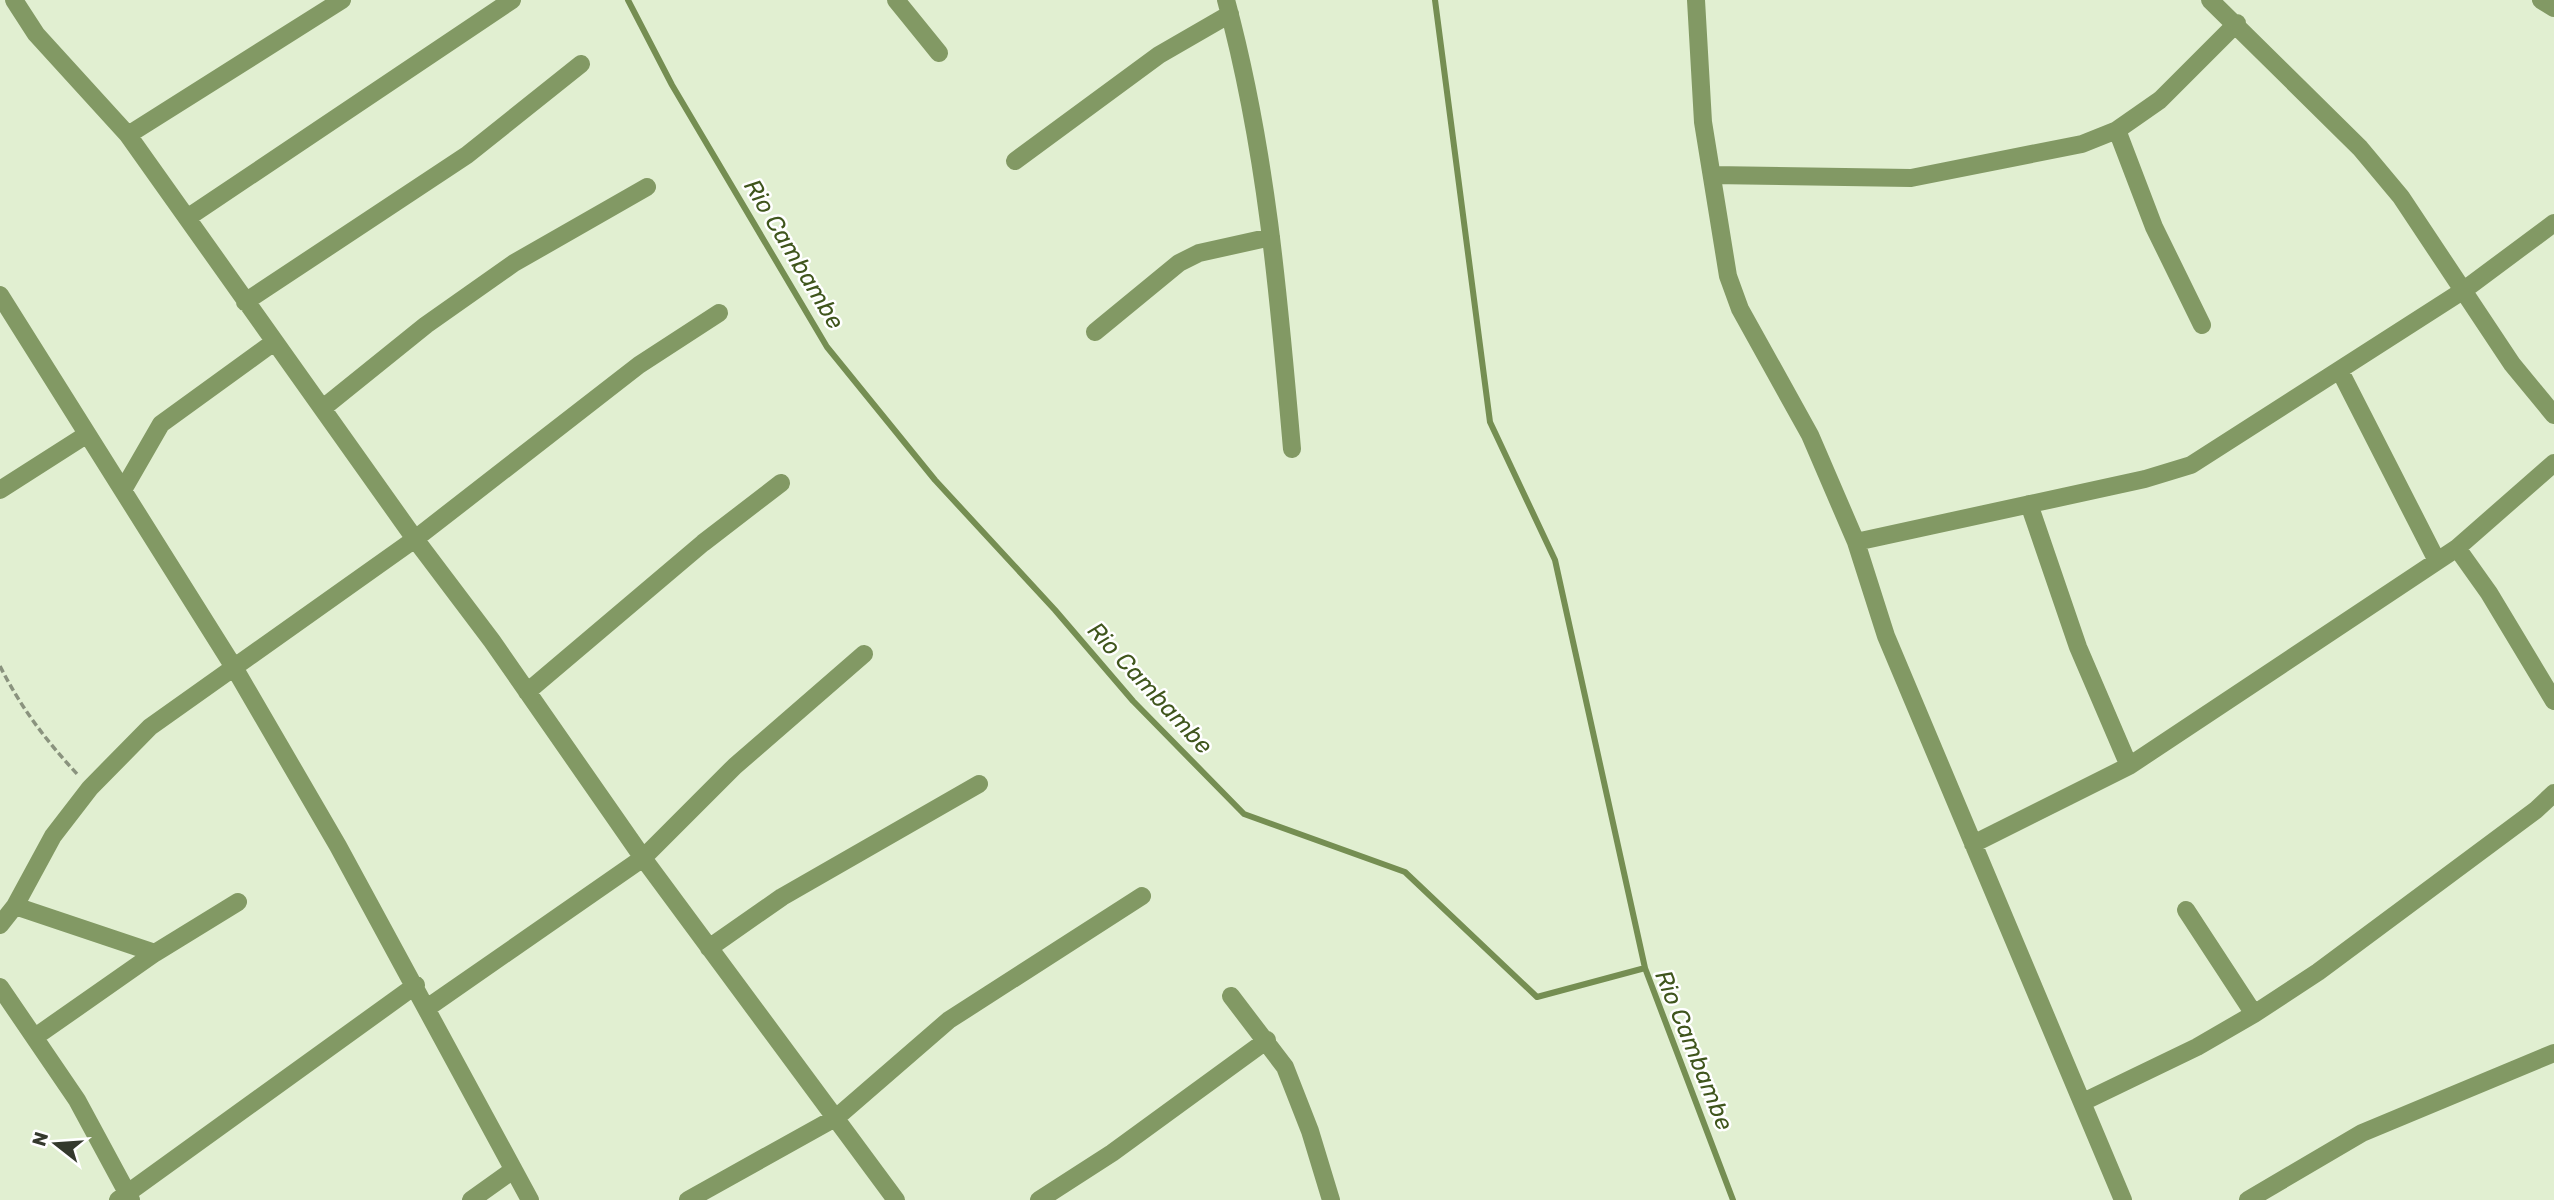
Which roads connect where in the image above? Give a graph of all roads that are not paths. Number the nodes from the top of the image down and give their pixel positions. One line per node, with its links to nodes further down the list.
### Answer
1 (13, 0): 14 (street)
2 (342, 0): 14 (street)
3 (512, 0): 18 (street)
4 (897, 0): 11 (street)
5 (1696, 0): 16 (street)
6 (2210, 0): 10 (street)
7 (2541, 0): 9 (street)
8 (1228, 7): 15 (street); 20 (street)
9 (2554, 8)
10 (2237, 23): 13 (street); 21 (street)
11 (939, 53)
12 (581, 65): 23 (street)
13 (2117, 130): 16 (street); 25 (street)
14 (128, 135): 18 (street)
15 (1015, 161)
16 (1712, 176): 39 (street)
17 (647, 187): 29 (street)
18 (187, 218): 23 (street)
19 (2554, 223): 21 (street)
20 (1271, 237): 26 (street); 32 (street)
21 (2464, 290): 28 (street); 30 (street)
22 (0, 295): 31 (street)
23 (245, 302): 27 (street)
24 (719, 313): 38 (street)
25 (2202, 326)
26 (1095, 332)
27 (274, 342): 29 (street); 36 (street)
28 (2340, 371): 37 (street); 41 (street)
29 (323, 408): 38 (street)
30 (2554, 415)
31 (86, 435): 35 (street); 36 (street)
32 (1292, 449)
33 (2554, 463): 40 (street)
34 (781, 483): 44 (street)
35 (0, 490)
36 (122, 490): 43 (street)
37 (2029, 504): 39 (street); 46 (street)
38 (415, 539): 43 (street); 44 (street)
39 (1856, 542): 49 (street)
40 (2457, 548): 41 (street); 45 (street)
41 (2437, 559): 46 (street)
42 (864, 653): 50 (street)
43 (235, 669): 53 (street); 58 (street)
44 (527, 692): 50 (street)
45 (2554, 701)
46 (2129, 766): 49 (street)
47 (979, 784): 56 (street)
48 (2554, 793): 62 (street)
49 (1973, 844): 66 (street)
50 (643, 858): 56 (street); 61 (street)
51 (1142, 896): 67 (street)
52 (239, 902): 57 (street)
53 (15, 906): 55 (street); 57 (street)
54 (2186, 910): 62 (street)
55 (0, 925)
56 (709, 948): 67 (street)
57 (155, 953): 63 (street)
58 (416, 985): 61 (street); 69 (street)
59 (0, 988): 63 (street)
60 (1231, 996): 64 (street)
61 (427, 1008): 68 (street)
62 (2254, 1014): 66 (street)
63 (35, 1037): 69 (street)
64 (1267, 1040): 74 (street); 75 (street)
65 (2554, 1054): 77 (street)
66 (2083, 1102): 76 (street)
67 (837, 1116): 72 (street); 73 (street)
68 (513, 1170): 70 (street); 71 (street)
69 (125, 1197)
70 (471, 1200)
71 (530, 1200)
72 (688, 1200)
73 (895, 1200)
74 (1039, 1200)
75 (1331, 1200)
76 (2123, 1200)
77 (2248, 1200)

